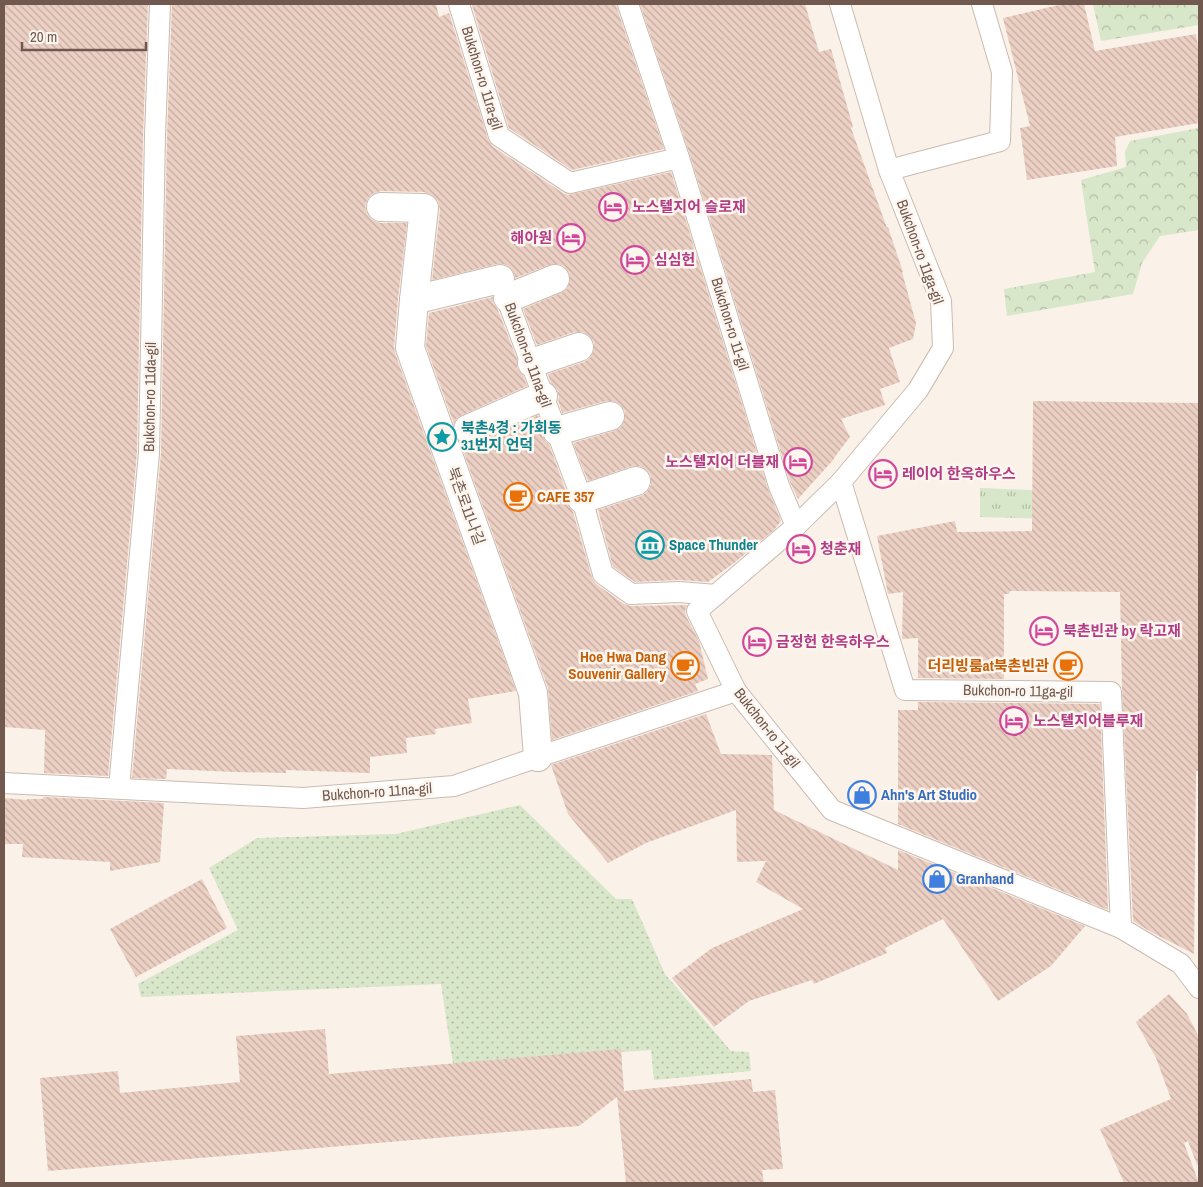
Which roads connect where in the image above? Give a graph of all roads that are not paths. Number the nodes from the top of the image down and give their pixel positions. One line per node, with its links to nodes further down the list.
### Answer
1 (160, 4): 26 (lane, Bukchon-ro 11da-gil)
2 (460, 4): 6 (lane, Bukchon-ro 11ra-gil)
3 (628, 4): 6 (lane, Bukchon-ro 11-gil)
4 (840, 4): 7 (lane, Bukchon-ro 11ga-gil)
5 (982, 4): 7 (lane)
6 (680, 158): 21 (lane, Bukchon-ro 11-gil)
7 (889, 170): 19 (lane, Bukchon-ro 11ga-gil)
8 (381, 206): 11 (street, 북촌로11나길)
9 (555, 279): 10 (street)
10 (504, 289): 11 (street); 13 (lane, Bukchon-ro 11na-gil)
11 (414, 300): 24 (street, 북촌로11나길)
12 (579, 347): 13 (street)
13 (532, 363): 14 (lane, Bukchon-ro 11na-gil)
14 (543, 396): 16 (street); 17 (lane, Bukchon-ro 11na-gil)
15 (610, 416): 17 (street)
16 (468, 429)
17 (557, 431): 20 (lane, Bukchon-ro 11na-gil)
18 (636, 481): 20 (street)
19 (842, 482): 21 (lane, Bukchon-ro 11ga-gil); 27 (lane, Bukchon-ro 11ga-gil)
20 (582, 499): 22 (lane, Bukchon-ro 11na-gil)
21 (796, 526): 22 (lane, Bukchon-ro 11-gil)
22 (716, 595): 23 (lane, Bukchon-ro 11-gil)
23 (736, 691): 24 (lane, Bukchon-ro 11na-gil); 27 (lane, Bukchon-ro 11-gil)
24 (538, 757): 26 (lane, Bukchon-ro 11na-gil)
25 (4, 783): 26 (lane, Bukchon-ro 11na-gil)
26 (119, 788)
27 (1121, 928): 28 (lane, Bukchon-ro 11-gil)
28 (1199, 988)

